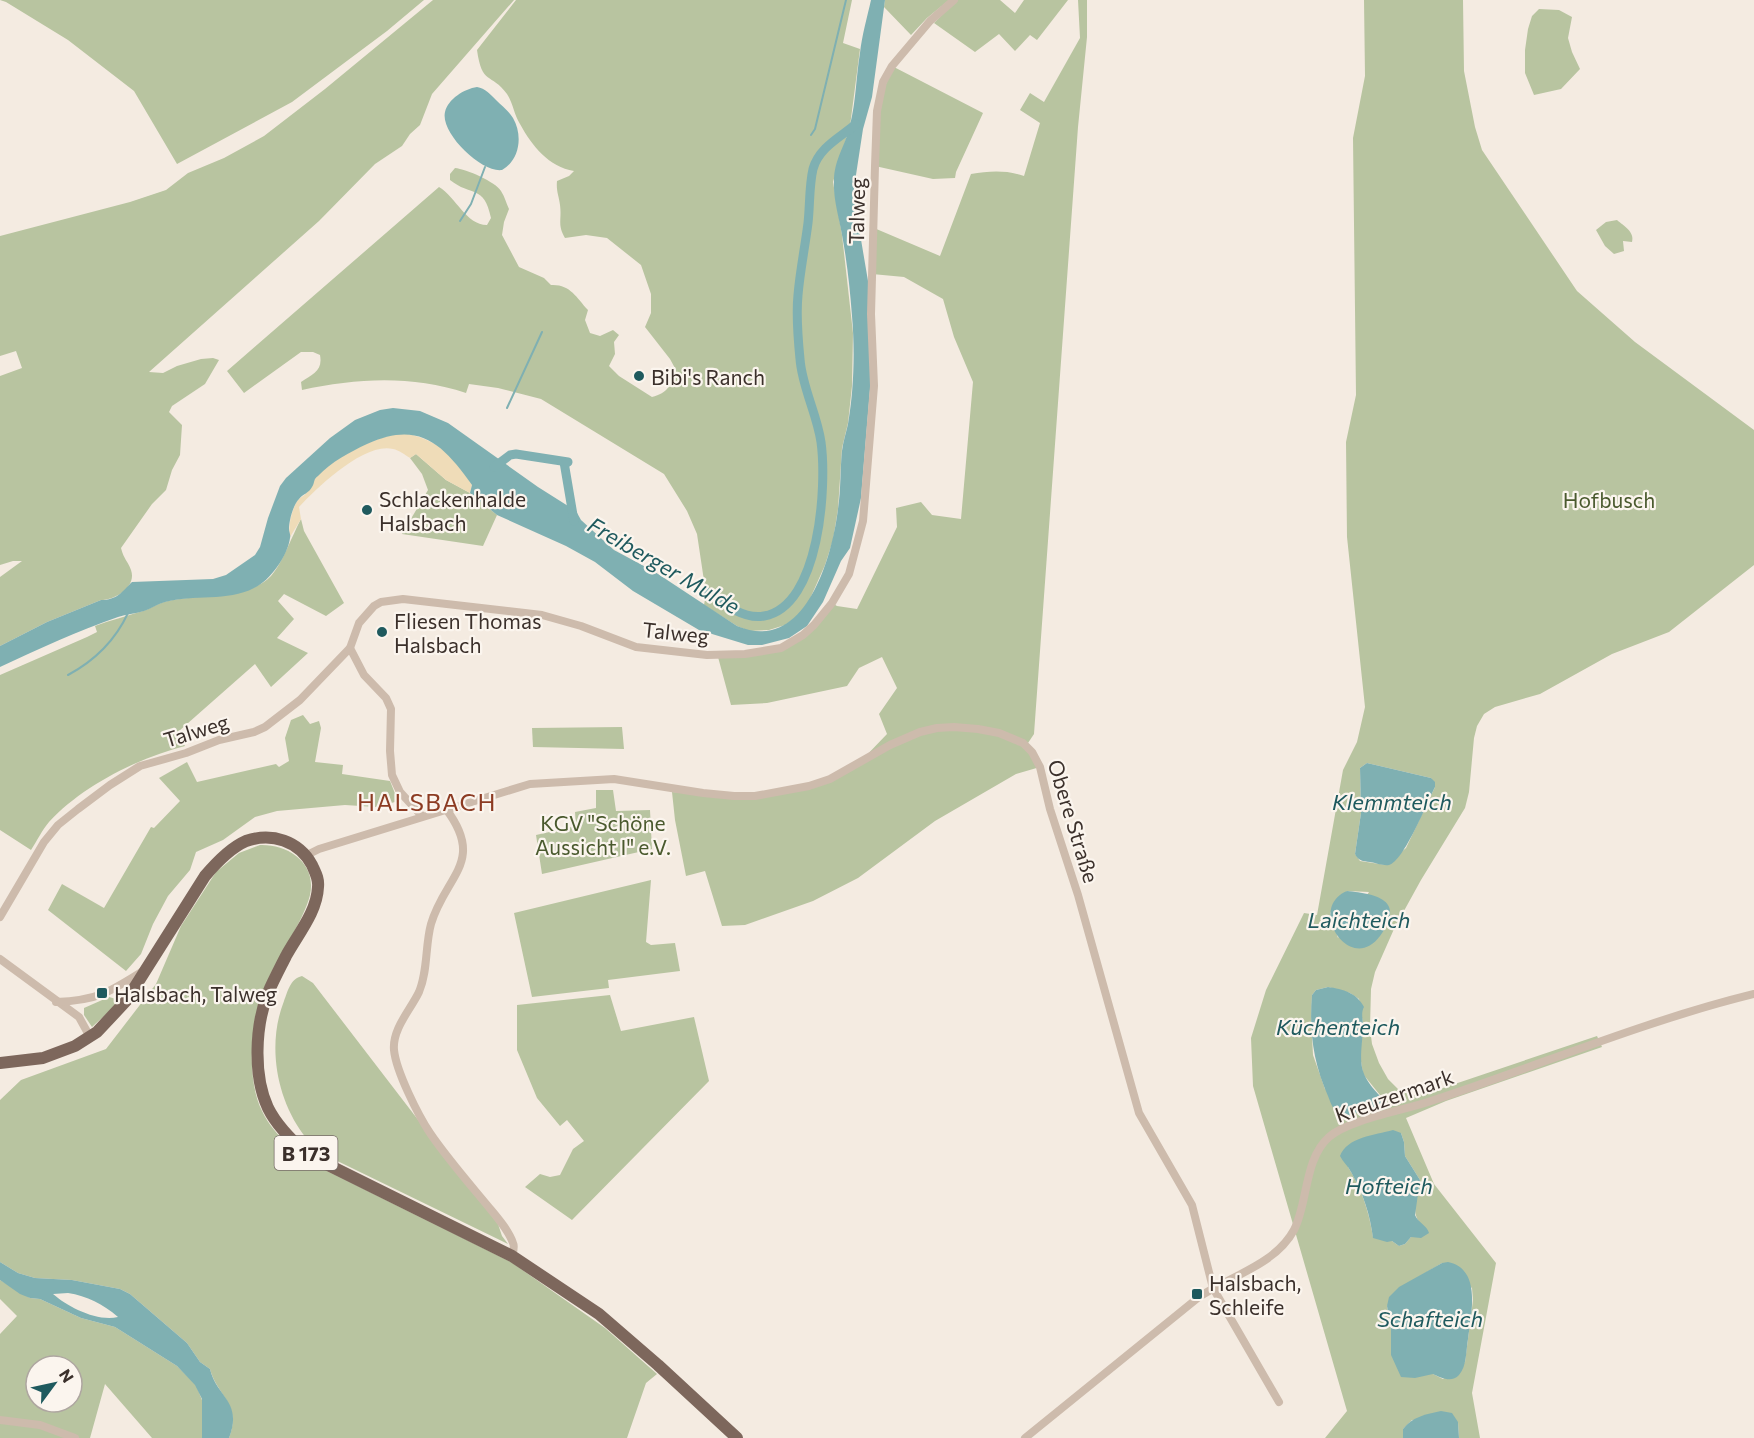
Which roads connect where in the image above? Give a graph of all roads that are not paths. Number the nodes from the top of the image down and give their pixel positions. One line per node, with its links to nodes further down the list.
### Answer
1 (954, 0): 2 (street, Talweg)
2 (350, 648): 4 (street); 6 (street, Talweg)
3 (446, 808): 4 (street, Obere Straße); 13 (street); 14 (street, Obere Straße)
4 (422, 816): 5 (street, Obere Straße)
5 (307, 855): 8 (main road); 13 (main road, B 173 / B 173)
6 (0, 917)
7 (0, 959): 10 (street)
8 (147, 968): 10 (street); 11 (main road)
9 (1754, 994): 14 (street, Kreuzermark)
10 (56, 1002): 11 (street)
11 (90, 1037): 12 (main road)
12 (0, 1063)
13 (512, 1256): 18 (main road, B 173 / B 173)
14 (1213, 1288): 15 (street, Obere Straße); 19 (street, Kreuzermark)
15 (1279, 1402)
16 (0, 1420): 17 (street)
17 (75, 1438)
18 (737, 1438)
19 (1025, 1438)

